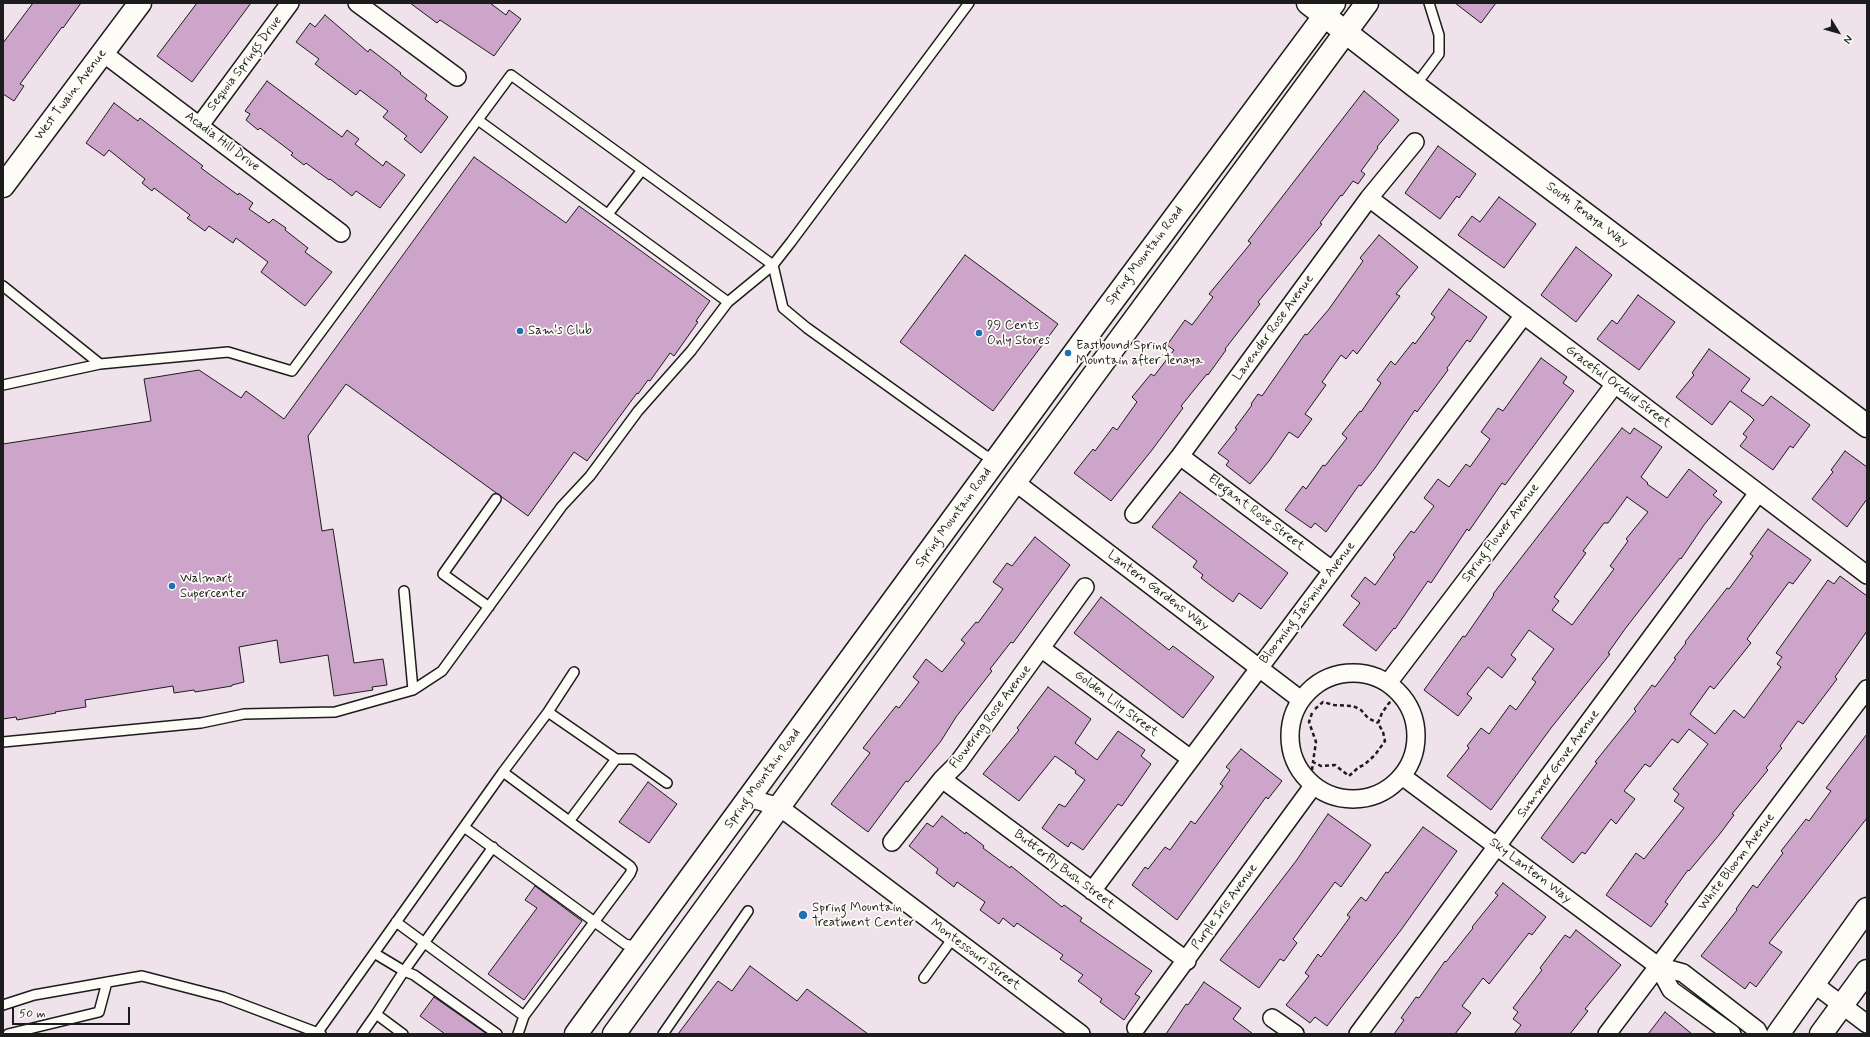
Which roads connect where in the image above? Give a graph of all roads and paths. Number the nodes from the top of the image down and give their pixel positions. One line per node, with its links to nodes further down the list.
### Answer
1 (140, 3): 9 (main road, West Twain Avenue)
2 (290, 3): 13 (street, Sequoia Springs Drive)
3 (357, 3): 10 (street)
4 (969, 3): 20 (lane)
5 (1367, 3): 8 (main road)
6 (1428, 3): 11 (lane)
7 (1322, 7): 8 (main road, South Tenaya Way); 24 (main road, Spring Mountain Road)
8 (1346, 32): 11 (main road, South Tenaya Way); 31 (main road)
9 (103, 53): 13 (street, Acadia Hill Drive); 16 (main road, West Twain Avenue)
10 (457, 77)
11 (1415, 86): 28 (main road, South Tenaya Way)
12 (478, 120): 15 (lane); 18 (lane); 25 (lane)
13 (200, 125): 19 (street, Acadia Hill Drive)
14 (1415, 142): 17 (street, Lavender Rose Avenue)
15 (642, 170): 18 (lane); 20 (lane)
16 (3, 186)
17 (1370, 198): 23 (street, Graceful Orchid Street); 29 (street, Lavender Rose Avenue)
18 (608, 214): 22 (lane)
19 (341, 233)
20 (773, 265): 22 (lane); 30 (lane)
21 (3, 286): 25 (lane)
22 (728, 302): 40 (lane)
23 (1524, 315): 26 (street, Graceful Orchid Street); 35 (street, Blooming Jasmine Avenue)
24 (1100, 318): 30 (main road, Spring Mountain Road); 31 (main road)
25 (100, 364): 27 (lane)
26 (1614, 384): 32 (street, Graceful Orchid Street); 44 (street, Spring Flower Avenue)
27 (3, 386)
28 (1867, 426)
29 (1180, 456): 34 (street, Lavender Rose Avenue); 35 (street, Elegant Rose Street)
30 (996, 461): 38 (main road); 60 (main road, Spring Mountain Road)
31 (1015, 482): 38 (main road); 42 (street, Lantern Gardens Way)
32 (1758, 492): 36 (street, Graceful Orchid Street); 66 (street, Summer Grove Avenue)
33 (496, 499): 40 (lane)
34 (1134, 514)
35 (1332, 570): 42 (street, Blooming Jasmine Avenue)
36 (1867, 575)
37 (1085, 587): 41 (street, Flowering Rose Avenue)
38 (939, 588): 61 (main road)
39 (404, 591): 45 (lane)
40 (489, 608): 45 (lane)
41 (1042, 649): 53 (street, Golden Lily Street); 57 (street, Flowering Rose Avenue)
42 (1259, 668): 48 (street, Lantern Gardens Way); 53 (street, Blooming Jasmine Avenue)
43 (574, 672): 49 (lane)
44 (1388, 683): 47 (street); 48 (street)
45 (413, 690): 51 (lane)
46 (1867, 690): 77 (street, White Bloom Avenue)
47 (1401, 695): 50 (path); 56 (street)
48 (1301, 700): 58 (street)
49 (548, 712): 52 (lane); 55 (lane)
50 (1378, 723): 54 (path); 54 (path)
51 (3, 742)
52 (616, 759): 59 (lane); 62 (lane)
53 (1191, 759): 67 (street, Blooming Jasmine Avenue)
54 (1313, 762): 58 (path)
55 (503, 772): 62 (lane); 63 (lane)
56 (1402, 776): 58 (street); 66 (street, Sky Lantern Way)
57 (942, 779): 64 (street, Flowering Rose Avenue); 67 (street, Butterfly Bush Street)
58 (1308, 781): 76 (street, Purple Iris Avenue)
59 (667, 783)
60 (750, 798): 61 (street, Montessouri Street); 74 (main road, Spring Mountain Road)
61 (779, 807): 72 (street, Montessouri Street); 97 (main road)
62 (570, 820): 70 (lane)
63 (464, 827): 65 (lane); 71 (lane)
64 (892, 842)
65 (493, 847): 70 (lane); 73 (lane)
66 (1498, 847): 77 (street, Sky Lantern Way); 101 (street, Summer Grove Avenue)
67 (1092, 891): 76 (street, Butterfly Bush Street)
68 (1867, 909): 82 (main road)
69 (748, 911): 98 (lane)
70 (594, 921): 74 (lane); 86 (lane)
71 (396, 922): 73 (lane); 75 (lane)
72 (953, 938): 80 (lane); 99 (street, Montessouri Street)
73 (424, 943): 79 (lane); 86 (lane)
74 (640, 947): 96 (main road, Spring Mountain Road)
75 (374, 953): 79 (lane); 90 (lane)
76 (1187, 961): 89 (street, Purple Iris Avenue)
77 (1658, 966): 102 (street, White Bloom Avenue); 103 (street, Sky Lantern Way); 104 (street, Sky Lantern Way)
78 (1867, 970): 84 (main road)
79 (404, 971): 85 (lane); 94 (lane)
80 (924, 978)
81 (107, 982): 83 (lane); 90 (lane); 91 (lane)
82 (1814, 984): 84 (street); 105 (main road)
83 (3, 1005)
84 (1842, 1005): 88 (street); 106 (main road)
85 (376, 1014): 92 (lane); 93 (lane)
86 (524, 1016): 95 (lane)
87 (1272, 1018): 100 (street)
88 (1867, 1024)
89 (1136, 1028)
90 (320, 1033)
91 (8, 1034)
92 (362, 1034)
93 (403, 1034)
94 (497, 1034)
95 (518, 1034)
96 (576, 1034)
97 (614, 1034)
98 (663, 1034)
99 (1081, 1034)
100 (1295, 1034)
101 (1358, 1034)
102 (1607, 1034)
103 (1732, 1034)
104 (1760, 1034)
105 (1778, 1034)
106 (1821, 1034)

